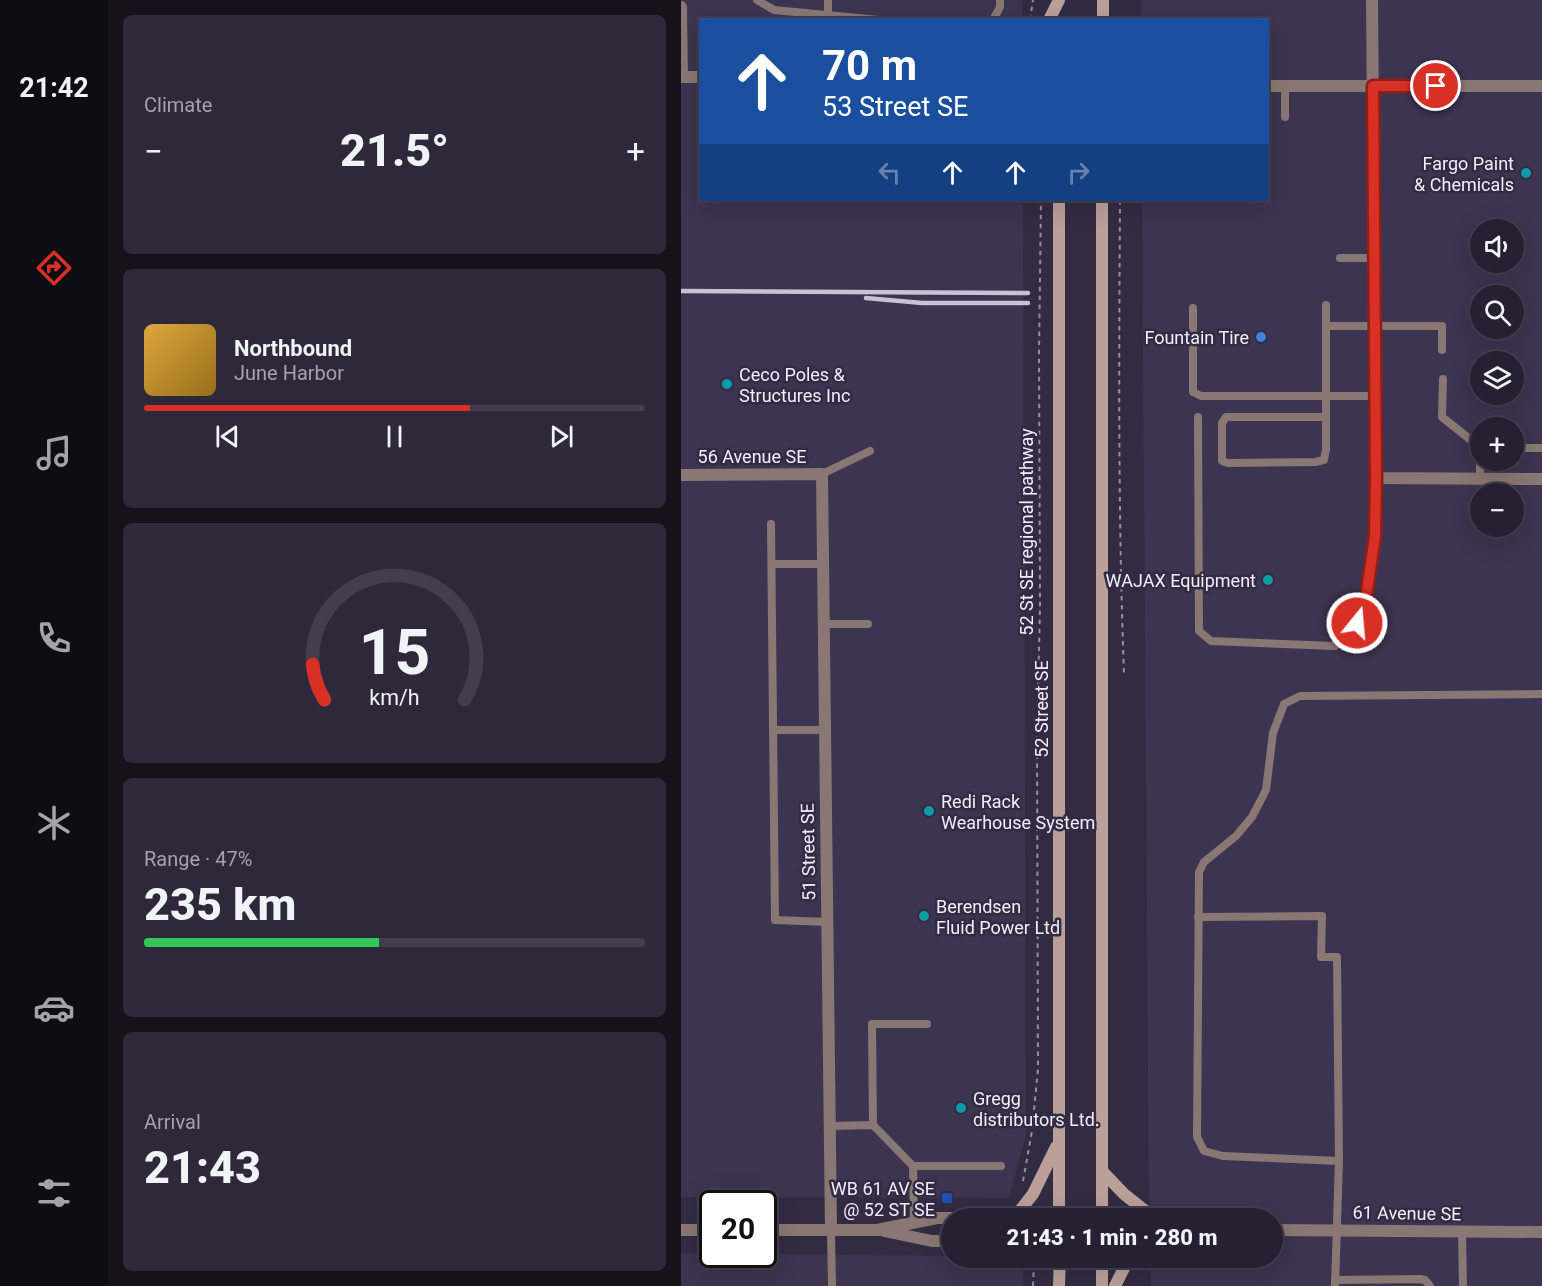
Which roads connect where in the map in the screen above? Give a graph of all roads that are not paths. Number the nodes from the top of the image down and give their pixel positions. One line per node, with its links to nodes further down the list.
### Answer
1 (757, 0): 8 (lane)
2 (828, 0): 8 (lane)
3 (1000, 0): 10 (lane)
4 (1059, 0): 11 (main road); 12 (main road)
5 (1103, 0): 13 (main road)
6 (1371, 0): 18 (street)
7 (681, 7): 14 (street)
8 (828, 15): 9 (lane)
9 (859, 18)
10 (994, 18)
11 (1050, 18)
12 (1060, 18)
13 (1103, 18)
14 (681, 77): 15 (street)
15 (699, 77)
16 (1269, 86): 17 (street)
17 (1285, 86): 18 (street); 20 (lane)
18 (1373, 86): 19 (street); 24 (street)
19 (1542, 86)
20 (1285, 117)
21 (1059, 201): 58 (main road, 52 Street SE)
22 (1103, 201): 62 (main road)
23 (1340, 258): 24 (lane)
24 (1374, 258): 28 (street)
25 (1326, 304): 27 (lane)
26 (1193, 308): 31 (lane)
27 (1326, 326): 28 (lane); 31 (lane)
28 (1375, 326): 29 (lane); 32 (street)
29 (1442, 350)
30 (1443, 379): 35 (lane)
31 (1326, 395): 32 (lane); 34 (lane)
32 (1375, 396): 42 (street)
33 (1198, 417): 42 (lane)
34 (1326, 417): 34 (lane)
35 (1470, 440)
36 (1524, 448): 37 (lane)
37 (1542, 448)
38 (870, 451): 40 (lane)
39 (1480, 471): 43 (lane)
40 (822, 474): 41 (street, 56 Avenue SE); 47 (street, 51 Street SE)
41 (681, 475)
42 (1376, 478): 43 (street)
43 (1480, 478): 44 (street)
44 (1542, 479)
45 (771, 524): 46 (lane)
46 (772, 564): 47 (lane); 51 (lane)
47 (823, 564): 48 (street, 51 Street SE)
48 (824, 624): 49 (lane); 52 (street, 51 Street SE)
49 (868, 624)
50 (1542, 694): 53 (lane)
51 (773, 730): 52 (lane); 54 (lane)
52 (824, 730): 54 (street, 51 Street SE)
53 (1198, 917): 59 (lane); 59 (lane)
54 (828, 922): 57 (street, 51 Street SE)
55 (927, 1024): 56 (lane)
56 (873, 1125): 57 (lane); 60 (lane)
57 (830, 1126): 75 (street, 51 Street SE)
58 (1058, 1143): 63 (main road); 64 (main road, 52 Street SE)
59 (1339, 1161): 74 (lane)
60 (913, 1166): 61 (lane); 68 (lane)
61 (1001, 1166)
62 (1102, 1171): 65 (main road); 66 (main road)
63 (1022, 1208)
64 (1058, 1208)
65 (1102, 1208)
66 (1142, 1208)
67 (941, 1218): 68 (street)
68 (913, 1223): 72 (street)
69 (681, 1230): 70 (street)
70 (699, 1230)
71 (777, 1230): 75 (street)
72 (877, 1230): 75 (street); 78 (street)
73 (1283, 1230): 74 (street, 61 Avenue SE)
74 (1337, 1230): 76 (street, 61 Avenue SE); 82 (lane)
75 (831, 1231): 83 (lane)
76 (1463, 1232): 77 (street, 61 Avenue SE); 88 (lane)
77 (1542, 1232)
78 (941, 1241)
79 (1060, 1268): 84 (main road)
80 (1102, 1268): 85 (main road)
81 (1124, 1268): 86 (main road)
82 (1335, 1283): 87 (lane)
83 (832, 1286)
84 (1059, 1286)
85 (1102, 1286)
86 (1115, 1286)
87 (1430, 1286)
88 (1463, 1286)

